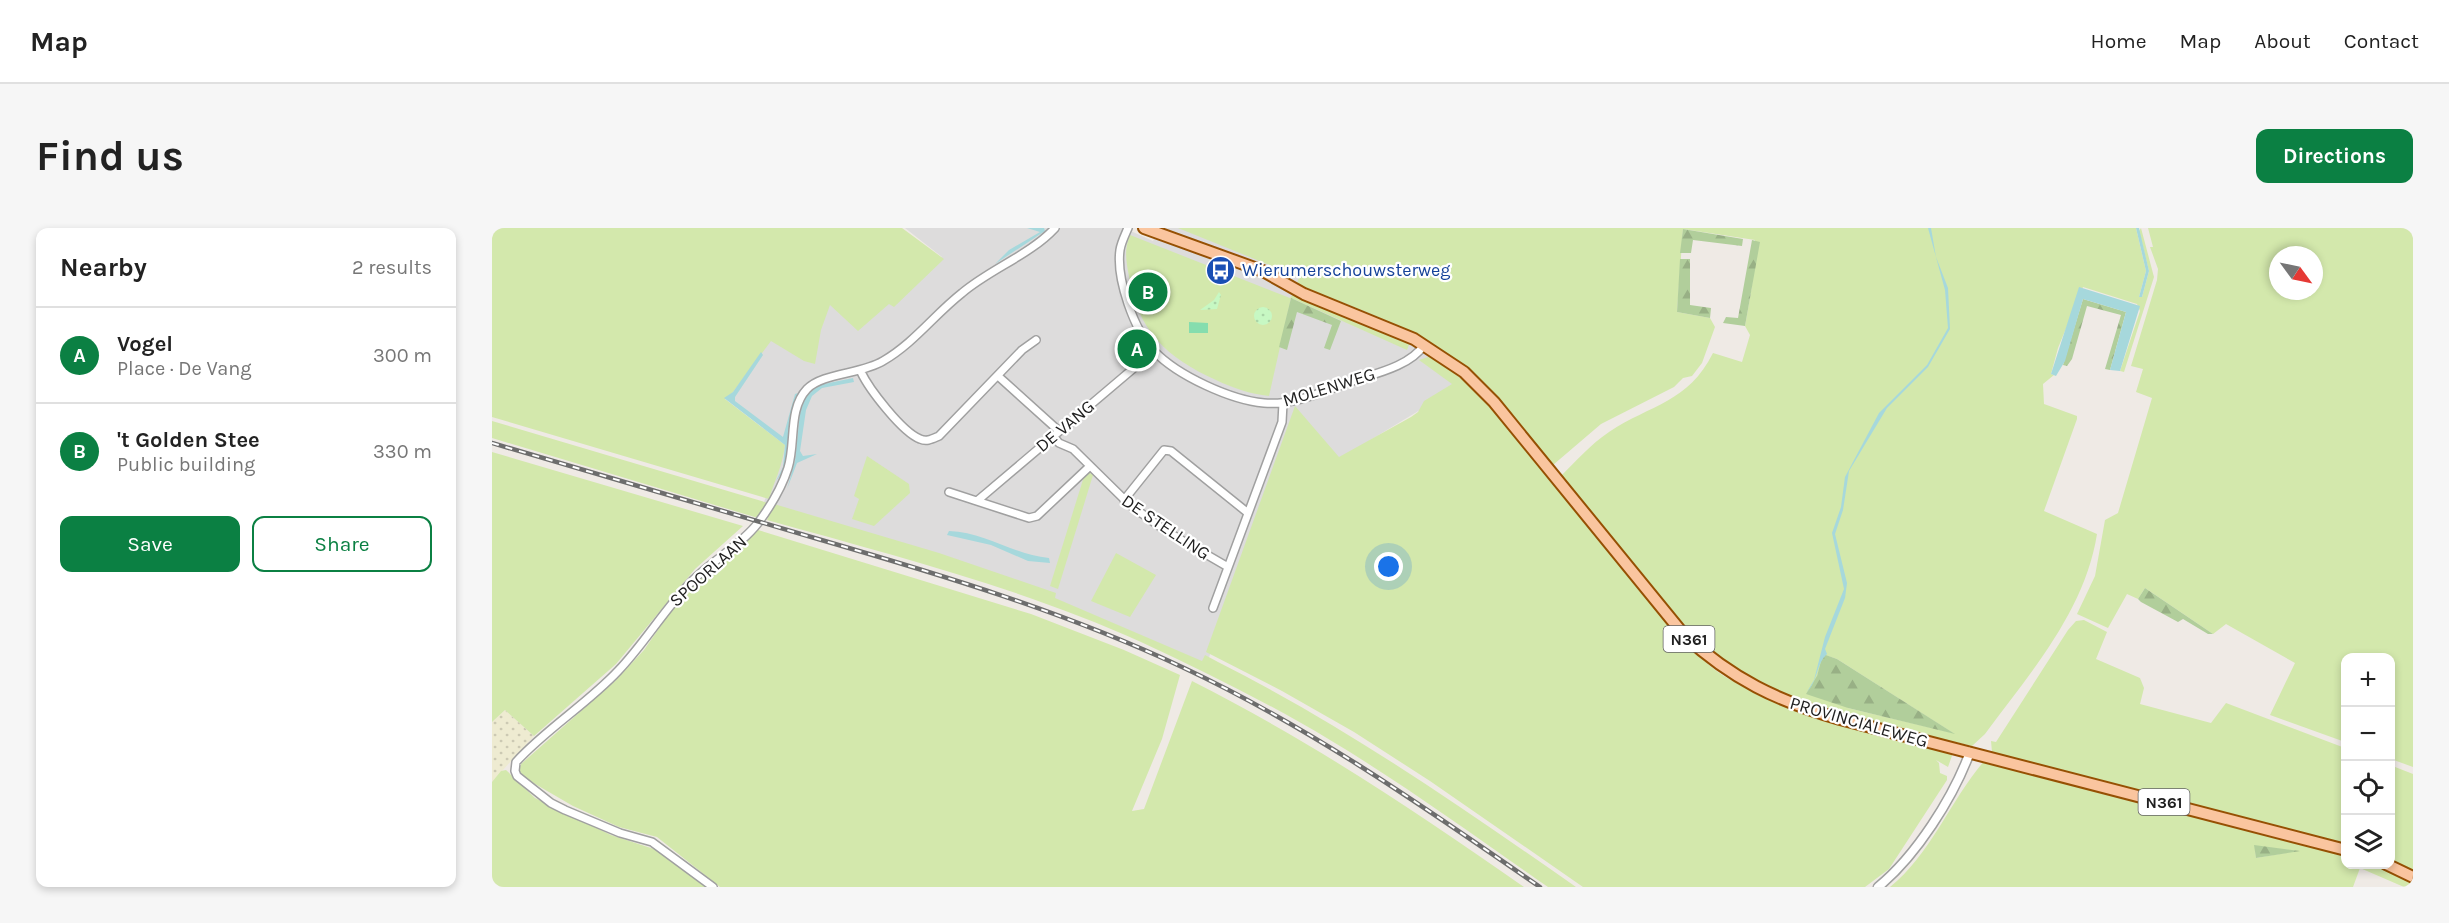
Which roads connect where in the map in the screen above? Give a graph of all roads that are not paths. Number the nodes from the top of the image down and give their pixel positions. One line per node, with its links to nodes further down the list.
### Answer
1 (1055, 228): 8 (street, SPOORLAAN)
2 (1128, 228): 7 (street, MOLENWEG)
3 (1144, 228): 4 (main road, PROVINCIALEWEG / N361)
4 (1163, 231): 6 (main road, PROVINCIALEWEG / N361)
5 (1036, 340): 9 (street)
6 (1424, 345): 10 (street, MOLENWEG); 20 (main road, PROVINCIALEWEG / N361)
7 (1154, 351): 10 (street, MOLENWEG); 11 (street, DE VANG)
8 (861, 372): 9 (street); 24 (street, SPOORLAAN)
9 (998, 376): 11 (street)
10 (1283, 403): 17 (street)
11 (1059, 431): 12 (street, DE VANG)
12 (1053, 436): 13 (street, DE STELLING); 16 (street, DE VANG)
13 (1089, 467): 15 (street, DE STELLING); 16 (street)
14 (949, 492): 16 (street)
15 (1124, 500): 17 (street); 18 (street, DE STELLING)
16 (976, 501)
17 (1248, 513): 18 (street)
18 (1228, 567): 19 (street)
19 (1213, 608)
20 (1970, 752): 21 (main road, PROVINCIALEWEG / N361); 25 (street)
21 (2341, 849)
22 (2395, 868): 23 (main road)
23 (2413, 877)
24 (713, 887)
25 (1878, 887)

